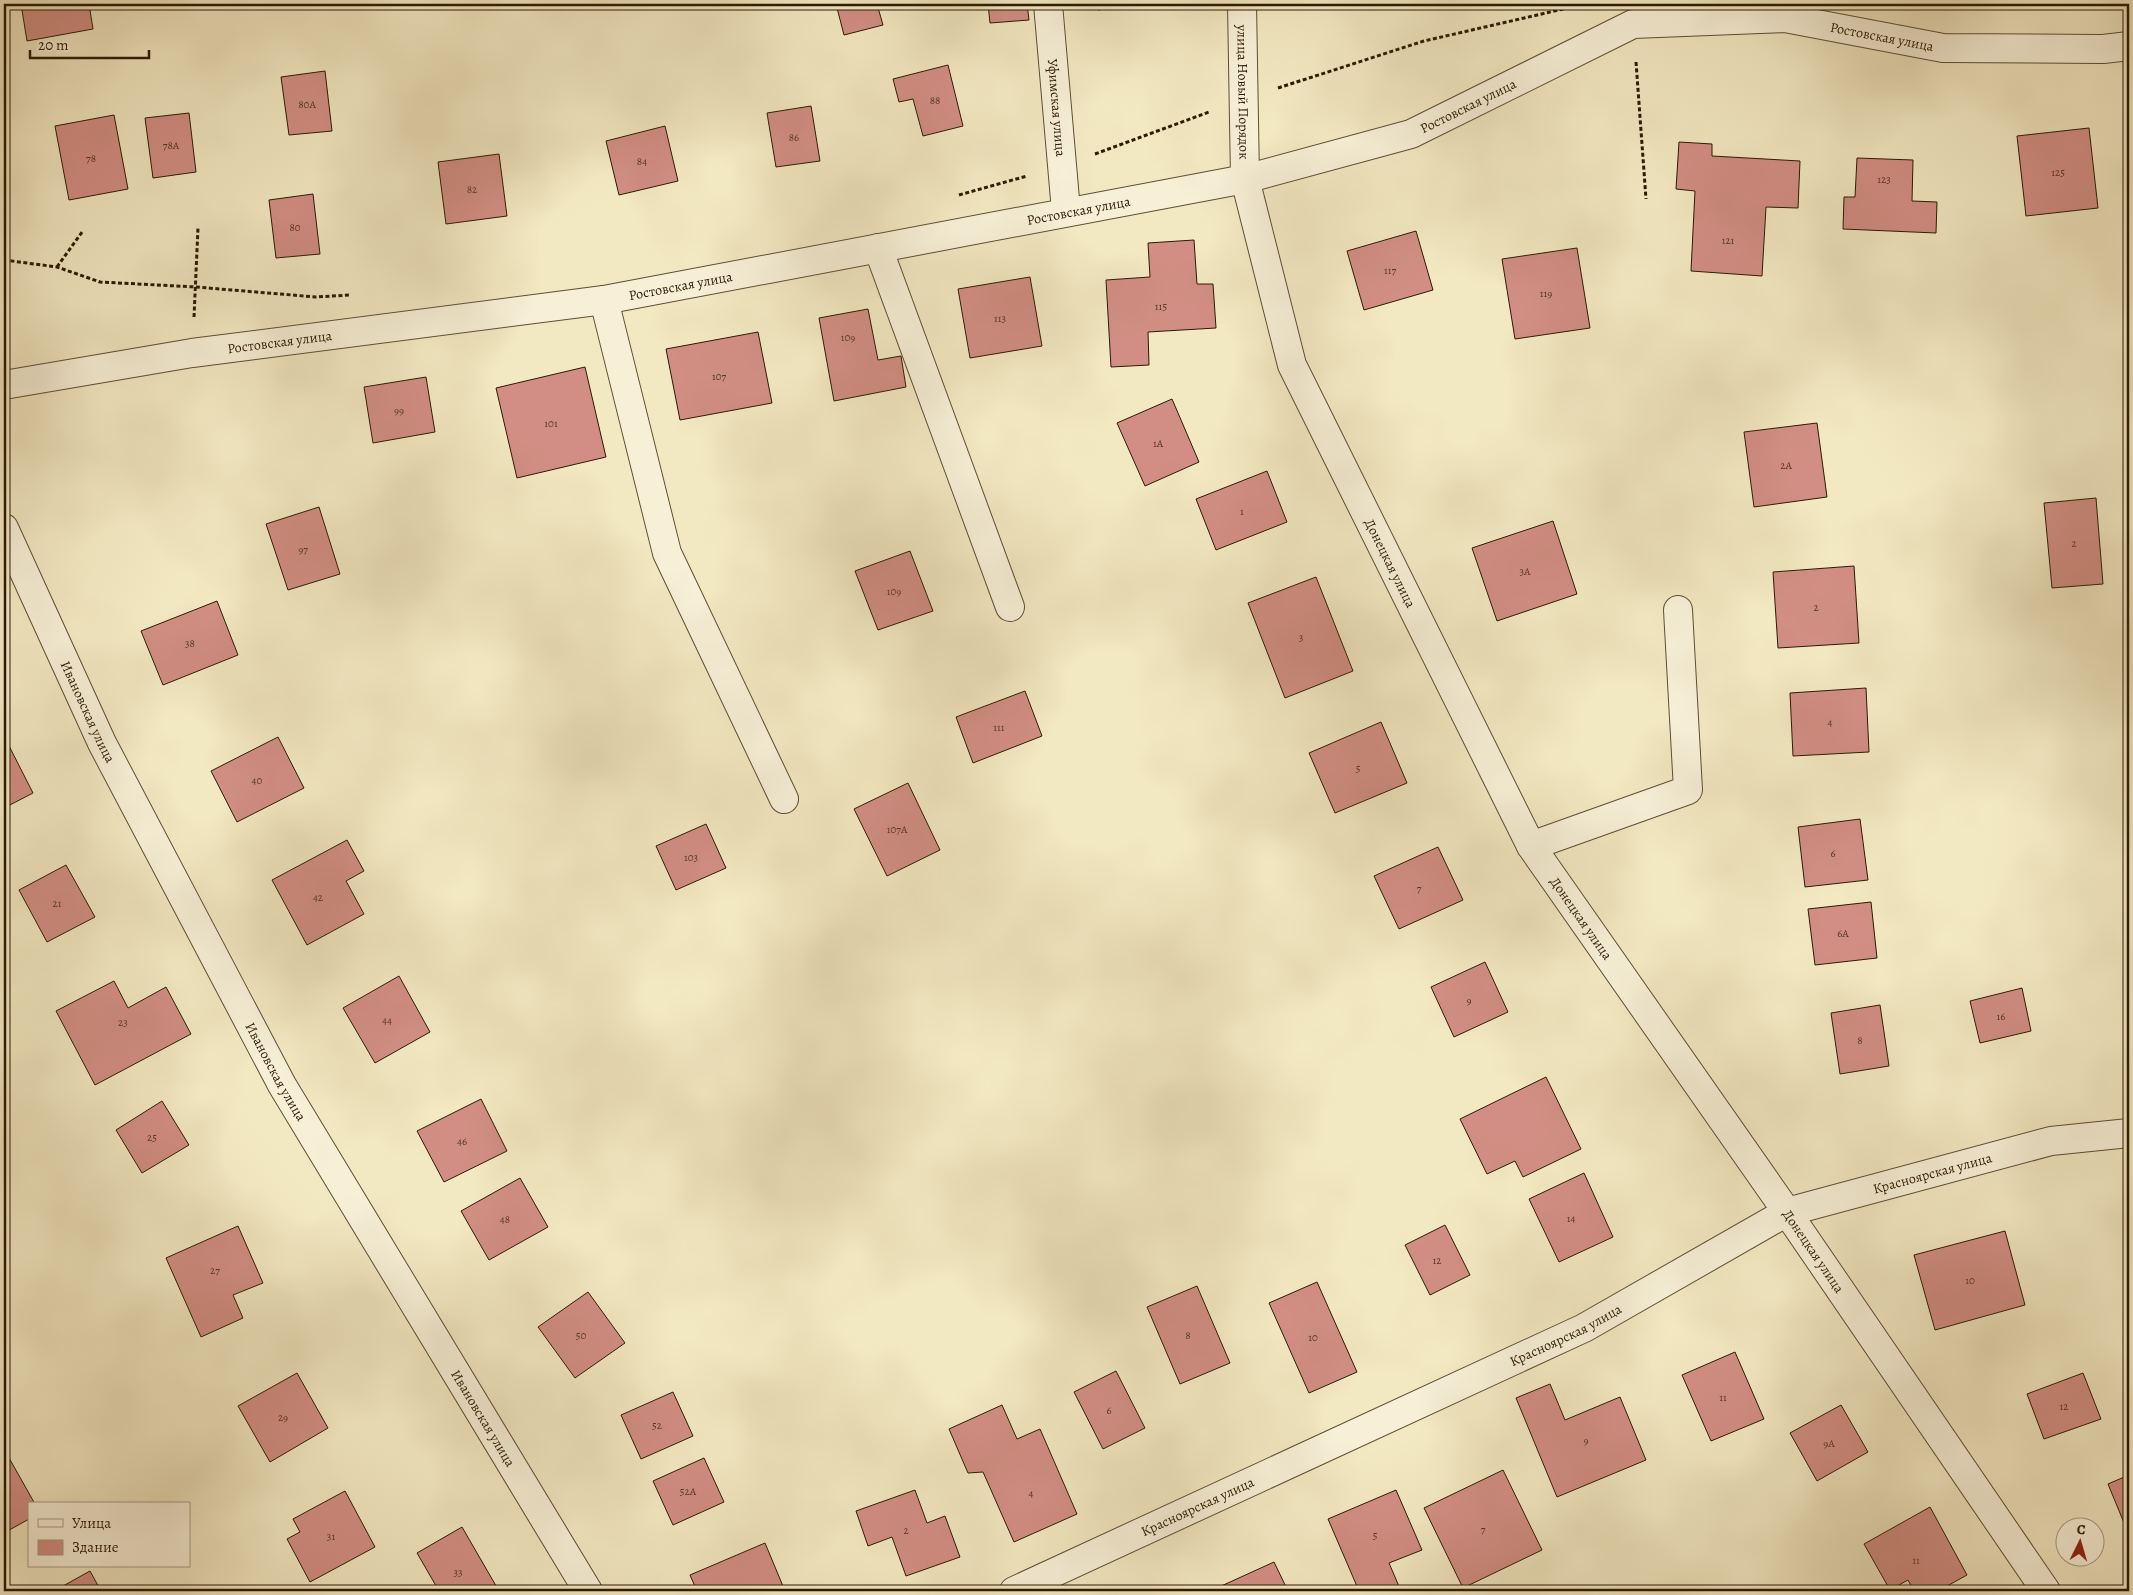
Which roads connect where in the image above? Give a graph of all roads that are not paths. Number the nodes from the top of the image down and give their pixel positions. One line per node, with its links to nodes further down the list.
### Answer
1 (1048, 4): 6 (street, Уфимская улица)
2 (1242, 4): 5 (street, улица Новый Порядок)
3 (1791, 11): 4 (street, Ростовская улица); 5 (street, Ростовская улица)
4 (2129, 46)
5 (1245, 179): 6 (street, Ростовская улица); 14 (street, Донецкая улица)
6 (1066, 212): 7 (street, Ростовская улица)
7 (878, 248): 8 (street, Ростовская улица); 11 (street)
8 (604, 300): 9 (street, Ростовская улица); 13 (street)
9 (4, 386)
10 (4, 528): 17 (street, Ивановская улица)
11 (1010, 607)
12 (1678, 610): 14 (street)
13 (784, 799)
14 (1531, 846): 16 (street, Донецкая улица)
15 (2129, 1133): 16 (street, Красноярская улица)
16 (1787, 1212): 18 (street, Красноярская улица); 19 (street, Донецкая улица)
17 (588, 1591)
18 (1014, 1591)
19 (2046, 1591)

